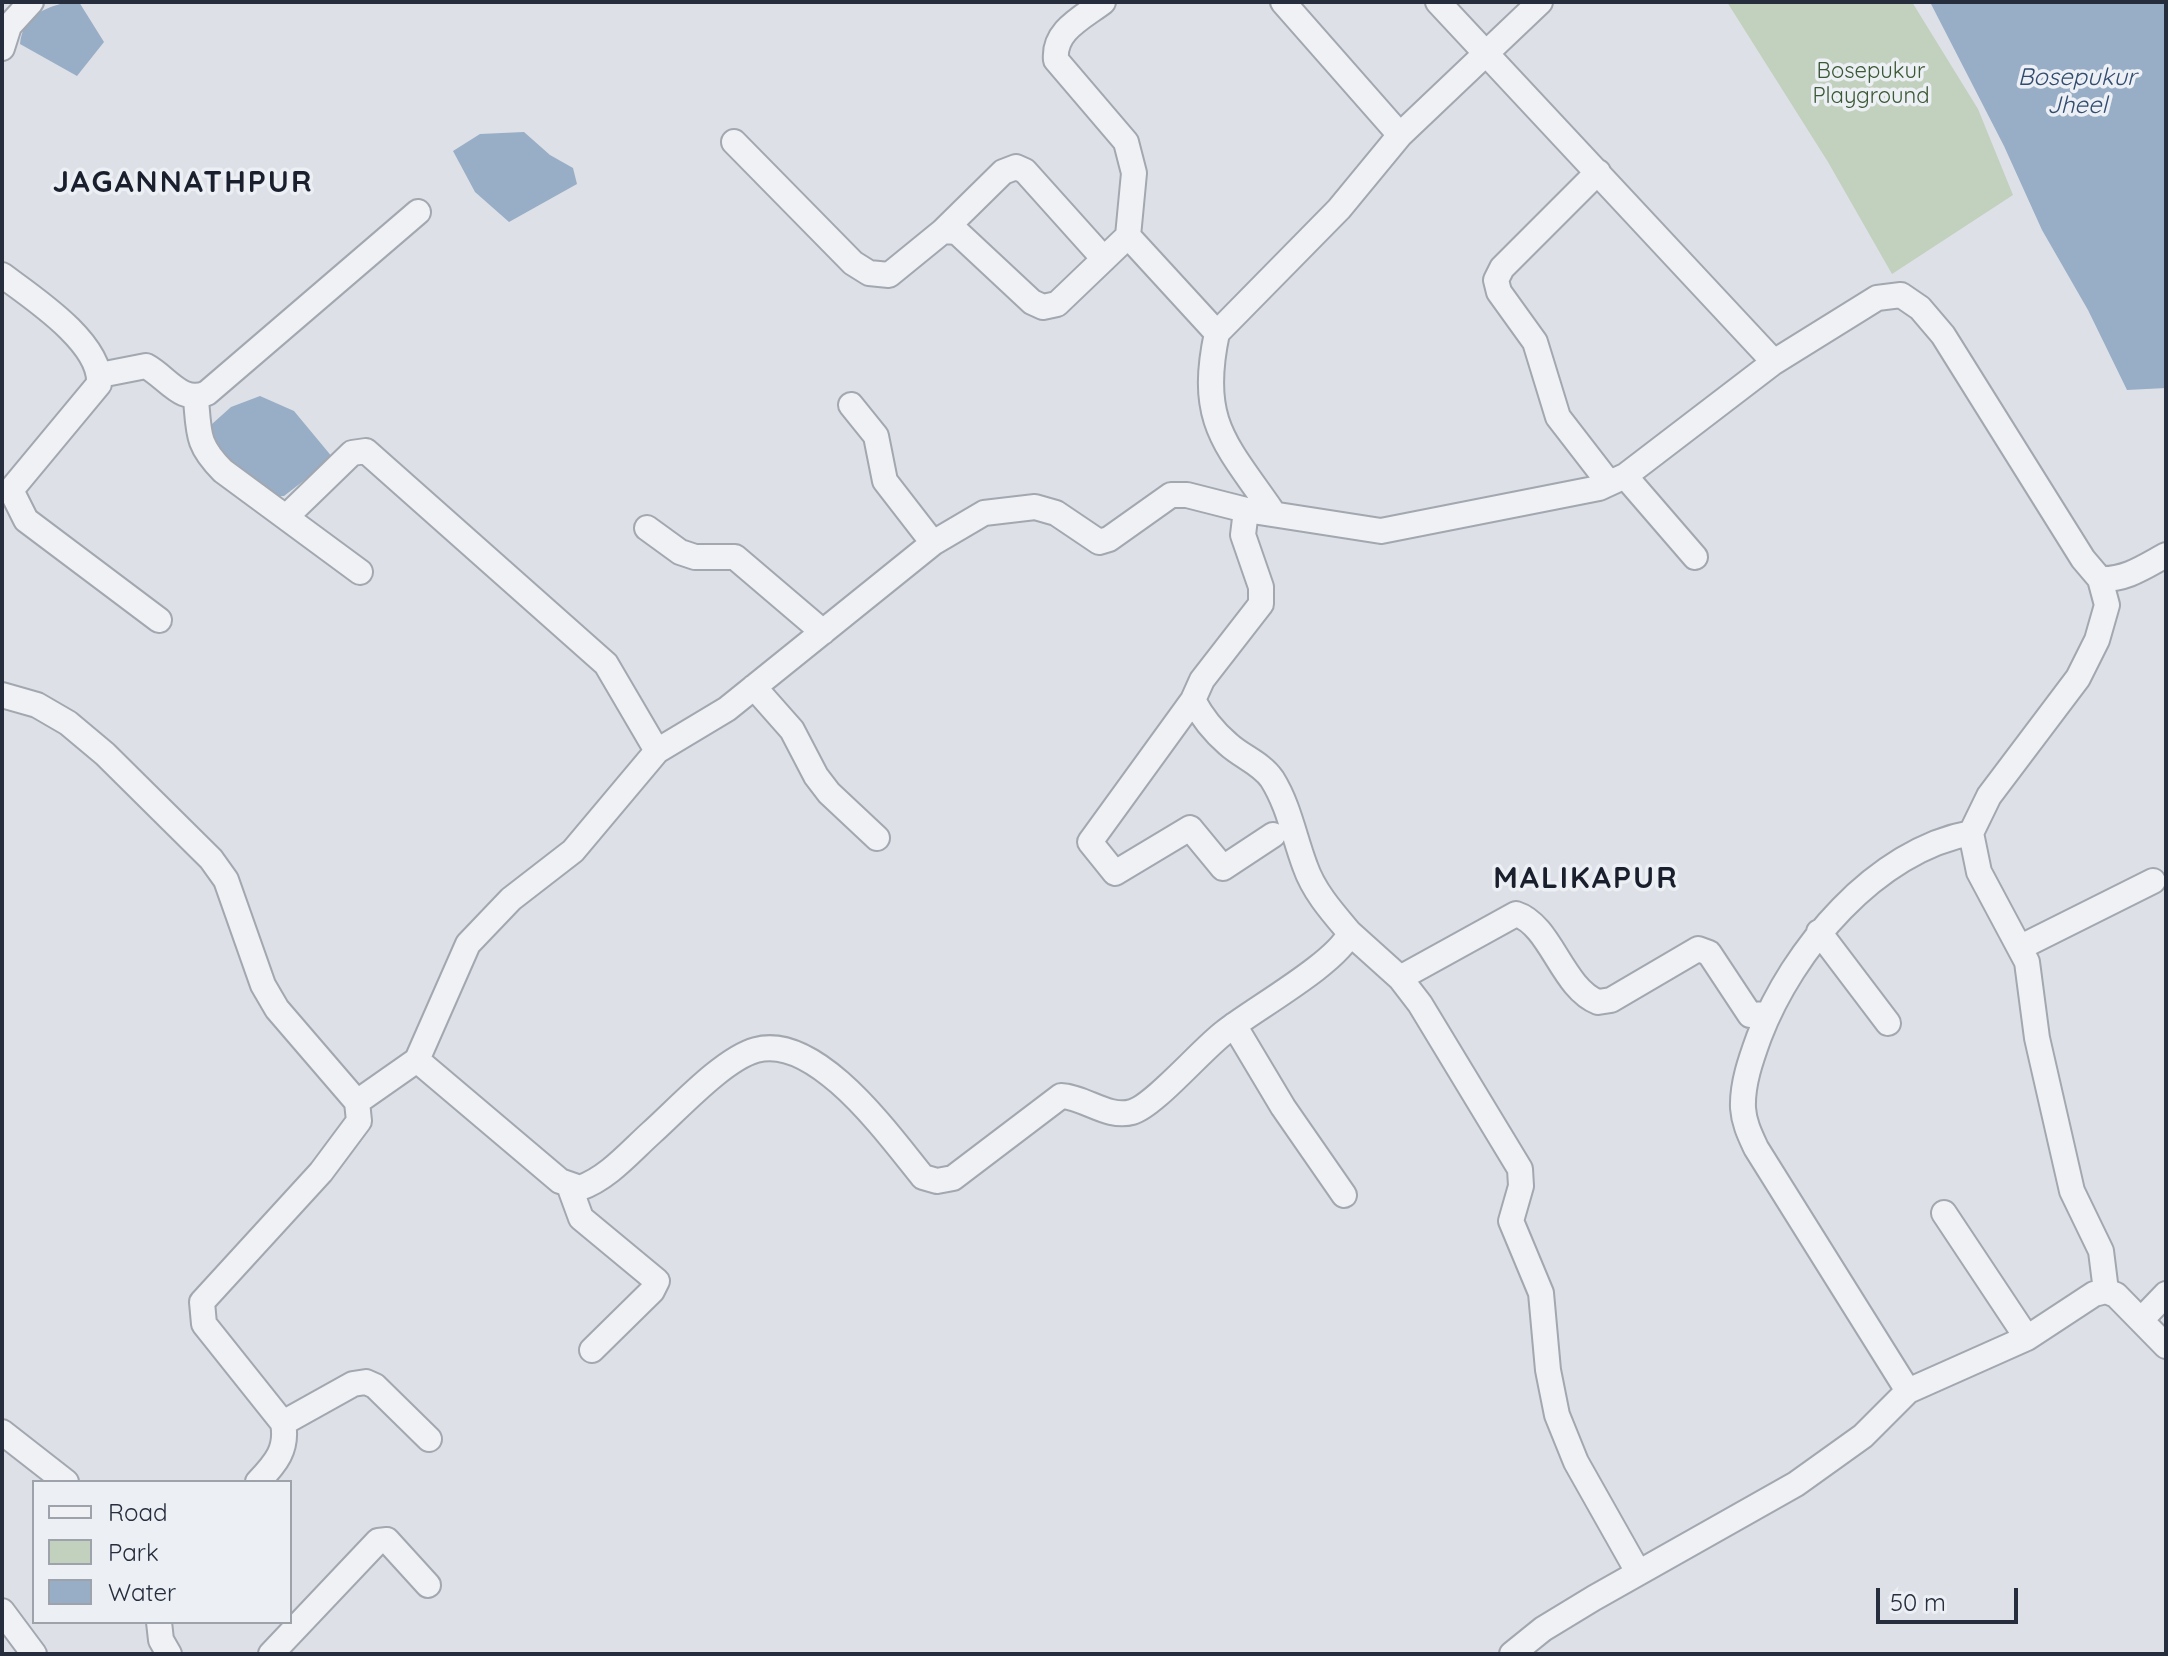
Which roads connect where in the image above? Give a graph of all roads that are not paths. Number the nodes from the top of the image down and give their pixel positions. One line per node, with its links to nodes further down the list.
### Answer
1 (31, 2): 6 (street)
2 (1103, 2): 13 (street)
3 (1438, 2): 7 (street)
4 (1540, 2): 7 (street)
5 (1295, 6): 8 (street)
6 (2, 48)
7 (1485, 55): 8 (street); 10 (street)
8 (1400, 135): 16 (street)
9 (734, 142): 12 (street)
10 (1598, 172): 17 (street); 21 (street)
11 (418, 212): 19 (street)
12 (943, 231): 14 (street); 14 (street)
13 (1128, 236): 14 (street); 16 (street)
14 (1104, 259)
15 (2, 275): 18 (street)
16 (1217, 333): 24 (street)
17 (1774, 362): 21 (street); 31 (street)
18 (100, 375): 19 (street); 22 (street)
19 (196, 399): 25 (street)
20 (851, 405): 27 (street)
21 (1617, 480): 24 (street); 29 (street)
22 (6, 495): 32 (street)
23 (1246, 510): 24 (street); 27 (street); 36 (street)
24 (1272, 511)
25 (287, 516): 30 (street); 37 (street)
26 (647, 528): 33 (street)
27 (933, 543): 33 (street)
28 (2166, 555): 31 (street)
29 (1695, 557)
30 (360, 572)
31 (2100, 579): 38 (street)
32 (159, 620)
33 (823, 632): 34 (street)
34 (754, 687): 37 (street); 40 (street)
35 (2, 695): 50 (street)
36 (1193, 700): 39 (street); 43 (street)
37 (657, 751): 49 (street)
38 (1971, 833): 42 (street); 44 (street)
39 (1273, 835)
40 (877, 838)
41 (2153, 881): 44 (street)
42 (1819, 932): 46 (street); 47 (street)
43 (1350, 933): 45 (street); 48 (street)
44 (2021, 947): 54 (street)
45 (1400, 978): 46 (street); 66 (street)
46 (1768, 1014): 60 (street)
47 (1888, 1023)
48 (1234, 1025): 51 (street); 52 (street)
49 (417, 1060): 50 (street); 51 (street)
50 (357, 1102): 61 (street)
51 (570, 1188): 59 (street)
52 (1344, 1195)
53 (1944, 1213): 57 (street)
54 (2106, 1291): 56 (street); 57 (street)
55 (2166, 1294): 56 (street)
56 (2141, 1320): 58 (street)
57 (2027, 1338): 60 (street)
58 (2166, 1346)
59 (592, 1350)
60 (1908, 1391): 66 (street)
61 (283, 1423): 63 (street); 65 (street)
62 (2, 1432): 64 (street)
63 (429, 1439)
64 (63, 1480)
65 (260, 1480)
66 (1638, 1572): 71 (street)
67 (428, 1585): 70 (street)
68 (2, 1611): 69 (street)
69 (34, 1654)
70 (271, 1654)
71 (1512, 1654)

